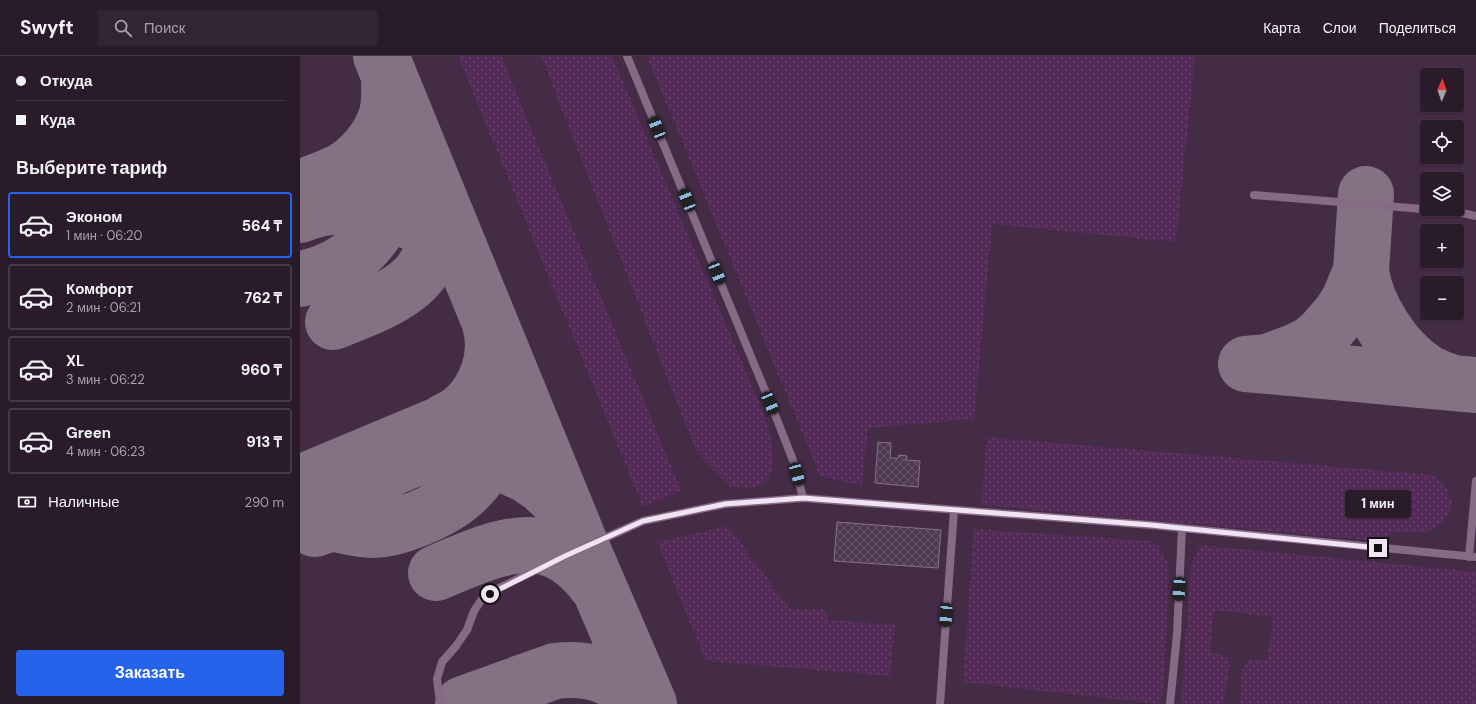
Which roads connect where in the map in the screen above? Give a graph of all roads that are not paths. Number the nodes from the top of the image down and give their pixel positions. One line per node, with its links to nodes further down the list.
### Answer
1 (627, 56): 5 (lane)
2 (1254, 195): 3 (lane)
3 (1476, 216)
4 (1476, 481): 8 (lane)
5 (803, 498): 6 (lane); 9 (lane)
6 (954, 510): 7 (lane); 10 (lane)
7 (1182, 528): 8 (lane); 11 (lane)
8 (1472, 557)
9 (441, 704)
10 (940, 704)
11 (1170, 704)

